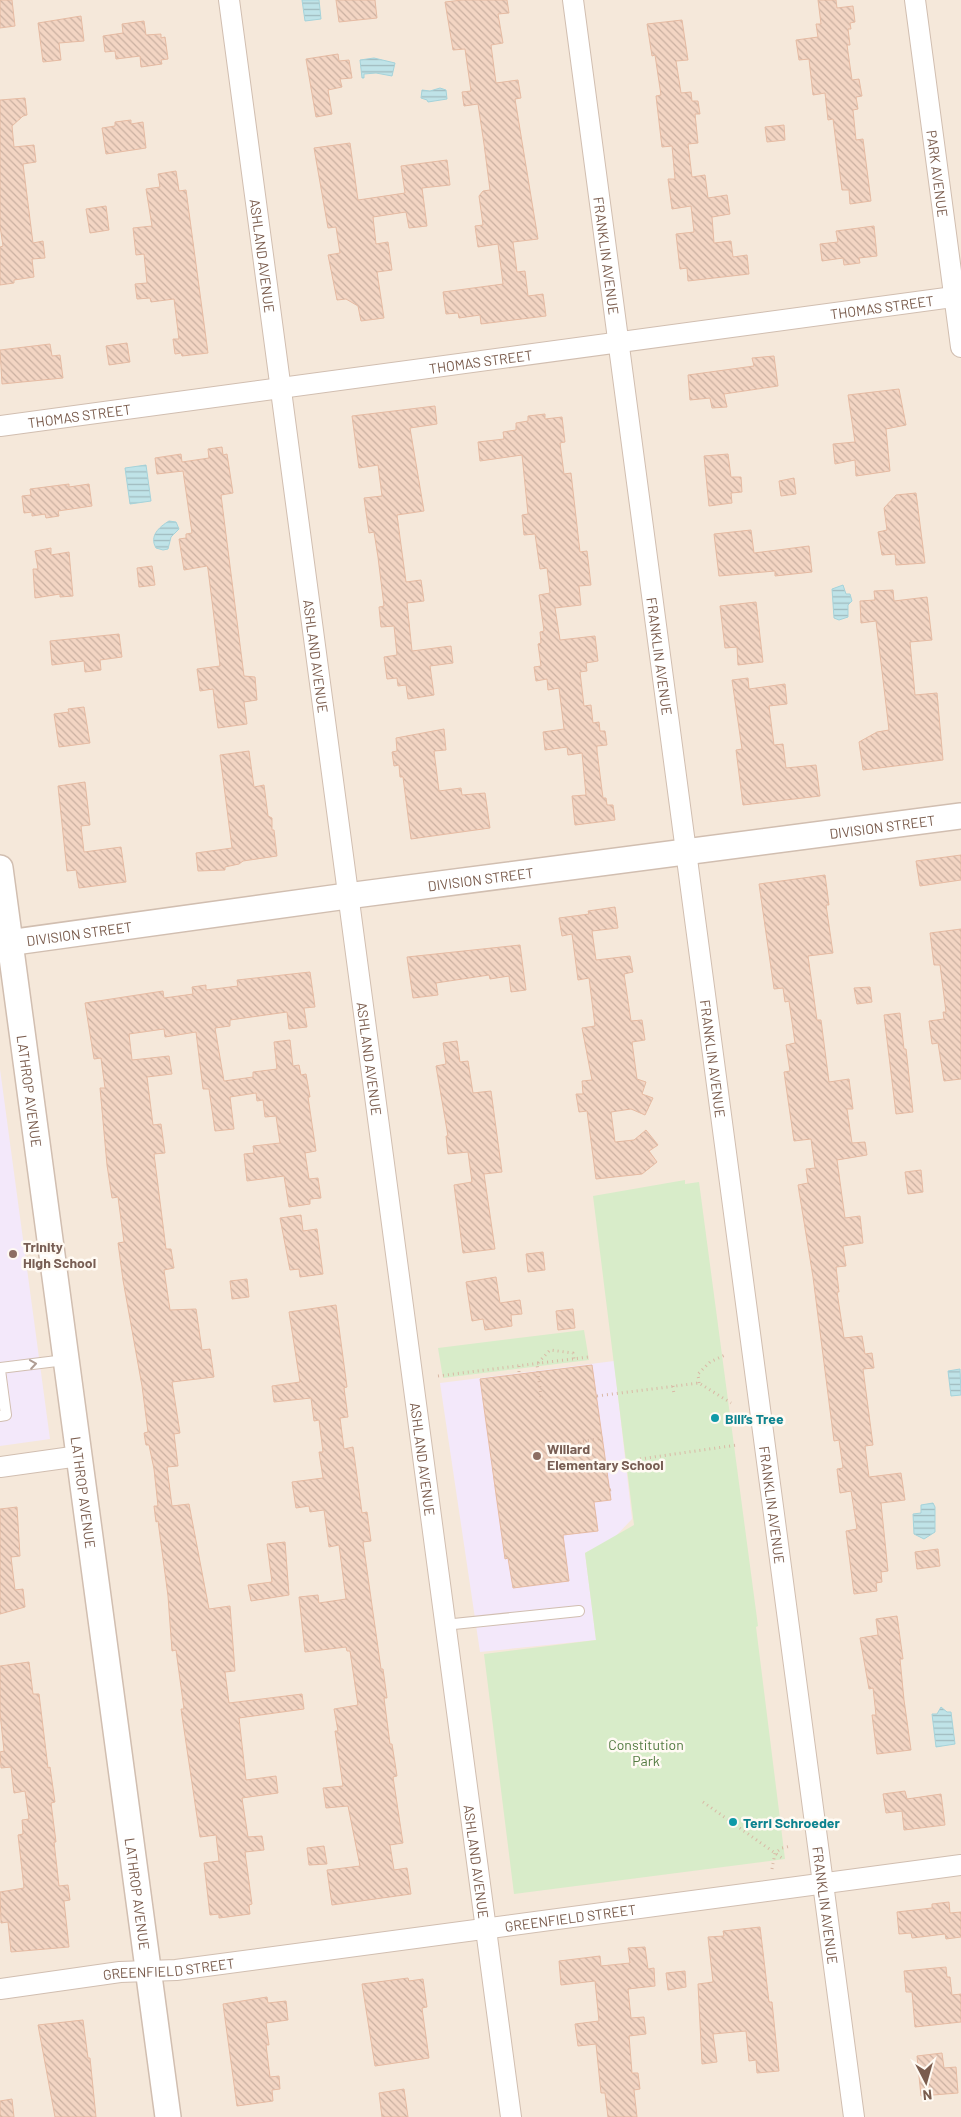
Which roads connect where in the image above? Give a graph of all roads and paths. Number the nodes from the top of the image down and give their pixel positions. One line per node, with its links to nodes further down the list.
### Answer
1 (229, 0): 7 (street, ASHLAND AVENUE)
2 (573, 0): 5 (street, FRANKLIN AVENUE)
3 (915, 0): 4 (street, PARK AVENUE)
4 (958, 296): 5 (street, THOMAS STREET); 6 (street, PARK AVENUE)
5 (618, 342): 7 (street, THOMAS STREET); 10 (street, FRANKLIN AVENUE)
6 (961, 347)
7 (280, 387): 8 (street, THOMAS STREET); 12 (street, ASHLAND AVENUE)
8 (0, 426)
9 (961, 816): 10 (street, DIVISION STREET)
10 (686, 852): 12 (street, DIVISION STREET); 44 (street, FRANKLIN AVENUE)
11 (0, 868): 13 (street, LATHROP AVENUE)
12 (347, 896): 13 (street, DIVISION STREET); 37 (street, ASHLAND AVENUE)
13 (5, 944): 17 (street, LATHROP AVENUE)
14 (725, 1355): 23 (path)
15 (588, 1357): 16 (path)
16 (574, 1359): 18 (path); 18 (path)
17 (65, 1360): 20 (lane, one-way to 17); 33 (street, LATHROP AVENUE)
18 (537, 1364): 19 (path); 26 (path)
19 (519, 1366): 21 (path); 22 (path)
20 (0, 1369): 29 (lane)
21 (519, 1374)
22 (438, 1376)
23 (699, 1383): 24 (path); 28 (path)
24 (673, 1386): 25 (path); 27 (path)
25 (674, 1395)
26 (542, 1396)
27 (596, 1396)
28 (732, 1403)
29 (0, 1416)
30 (602, 1438): 31 (path)
31 (578, 1442)
32 (737, 1445): 34 (path)
33 (78, 1456): 35 (street); 46 (street, LATHROP AVENUE)
34 (640, 1459)
35 (0, 1467)
36 (579, 1611): 37 (lane)
37 (444, 1625): 45 (street, ASHLAND AVENUE)
38 (703, 1802): 40 (path)
39 (791, 1846): 40 (path)
40 (775, 1853): 41 (path); 43 (path)
41 (782, 1858)
42 (961, 1865): 44 (street, GREENFIELD STREET)
43 (772, 1869)
44 (823, 1883): 45 (street, GREENFIELD STREET); 50 (street, FRANKLIN AVENUE)
45 (485, 1929): 46 (street, GREENFIELD STREET); 49 (street, ASHLAND AVENUE)
46 (148, 1971): 47 (street, GREENFIELD STREET); 48 (street, LATHROP AVENUE)
47 (0, 1989)
48 (168, 2117)
49 (511, 2117)
50 (854, 2117)

